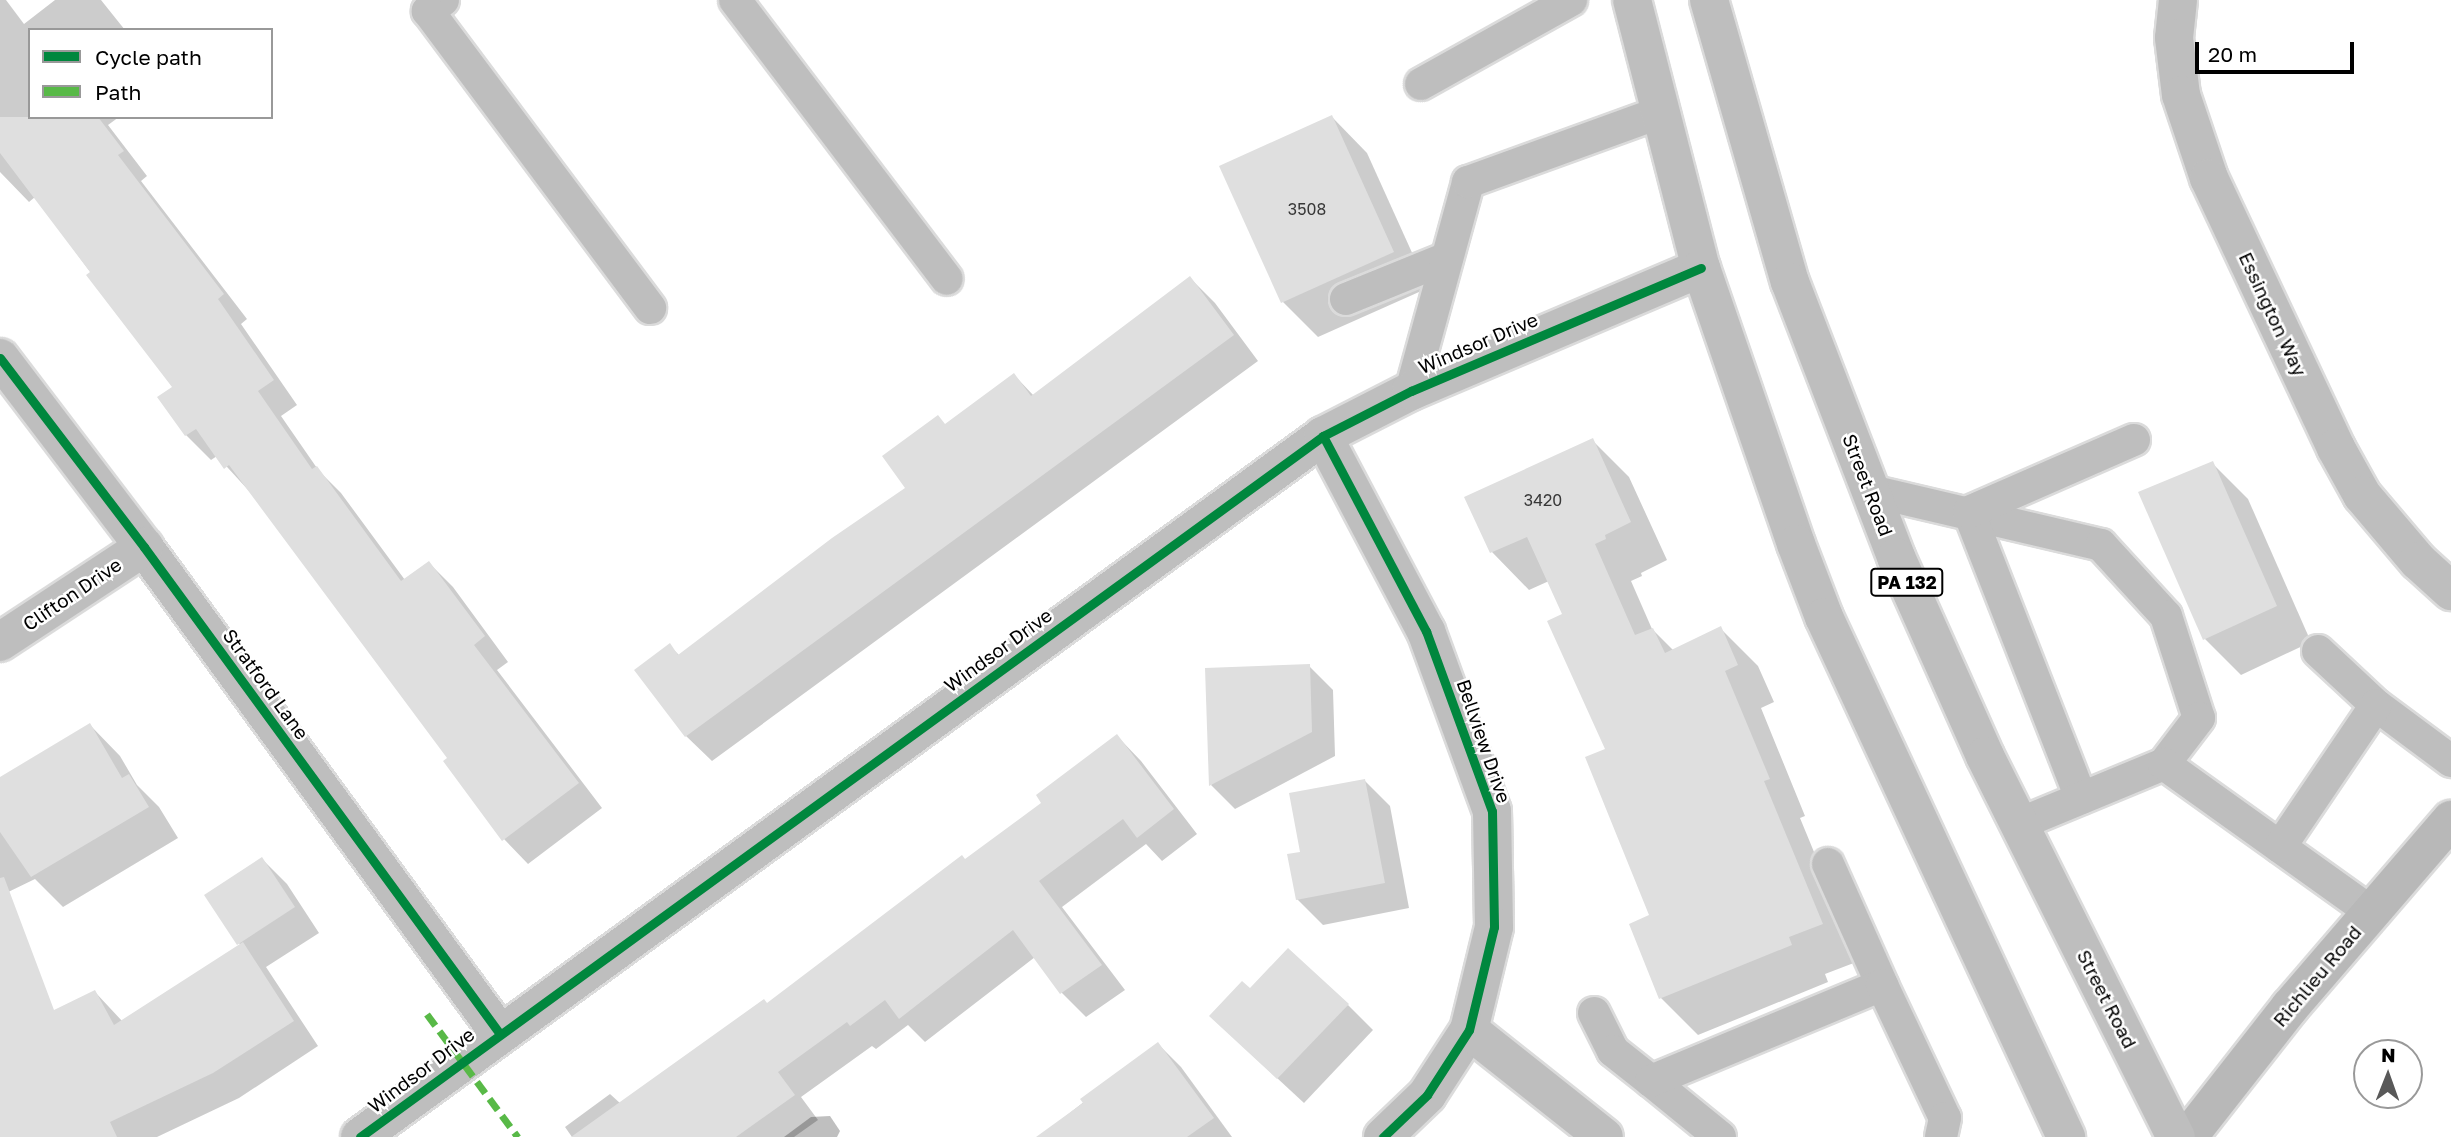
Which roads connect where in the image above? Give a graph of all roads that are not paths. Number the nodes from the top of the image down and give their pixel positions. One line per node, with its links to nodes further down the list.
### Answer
1 (443, 0): 13 (lane)
2 (735, 0): 11 (lane)
3 (1571, 0): 7 (lane)
4 (1632, 0): 8 (street)
5 (1709, 0): 18 (street, Street Road / PA 132)
6 (2178, 0): 21 (street, Essington Way)
7 (1421, 84)
8 (1661, 112): 9 (lane); 10 (street)
9 (1447, 258): 12 (lane); 15 (lane)
10 (1701, 268): 15 (street, Windsor Drive); 44 (street)
11 (947, 279)
12 (1346, 299)
13 (650, 309)
14 (0, 358): 20 (street, Stratford Lane)
15 (1411, 391): 16 (street, Windsor Drive)
16 (1323, 436): 35 (street, Bellview Drive); 36 (street, Windsor Drive)
17 (2134, 440): 19 (lane)
18 (1871, 491): 19 (lane); 29 (street, Street Road / PA 132)
19 (1969, 512): 26 (lane); 27 (lane)
20 (144, 547): 22 (street, Clifton Drive); 36 (street, Stratford Lane)
21 (2451, 591)
22 (0, 642)
23 (2318, 651): 24 (lane)
24 (2376, 705): 25 (lane); 30 (lane)
25 (2451, 761)
26 (2164, 764): 27 (lane); 30 (lane)
27 (2081, 799): 29 (lane)
28 (2451, 820): 32 (main road, Richlieu Road)
29 (2020, 824): 45 (street, Street Road / PA 132)
30 (2280, 847): 32 (lane)
31 (1828, 864): 33 (lane)
32 (2371, 912): 46 (main road, Richlieu Road)
33 (1882, 985): 37 (lane); 43 (lane)
34 (1594, 1013): 37 (lane)
35 (1469, 1030): 40 (street, Bellview Drive); 41 (street)
36 (500, 1034): 39 (street, Windsor Drive)
37 (1651, 1081): 38 (lane)
38 (1683, 1126): 42 (lane)
39 (360, 1137)
40 (1383, 1137)
41 (1604, 1137)
42 (1720, 1137)
43 (1941, 1137)
44 (2066, 1137)
45 (2176, 1137)
46 (2188, 1137)

